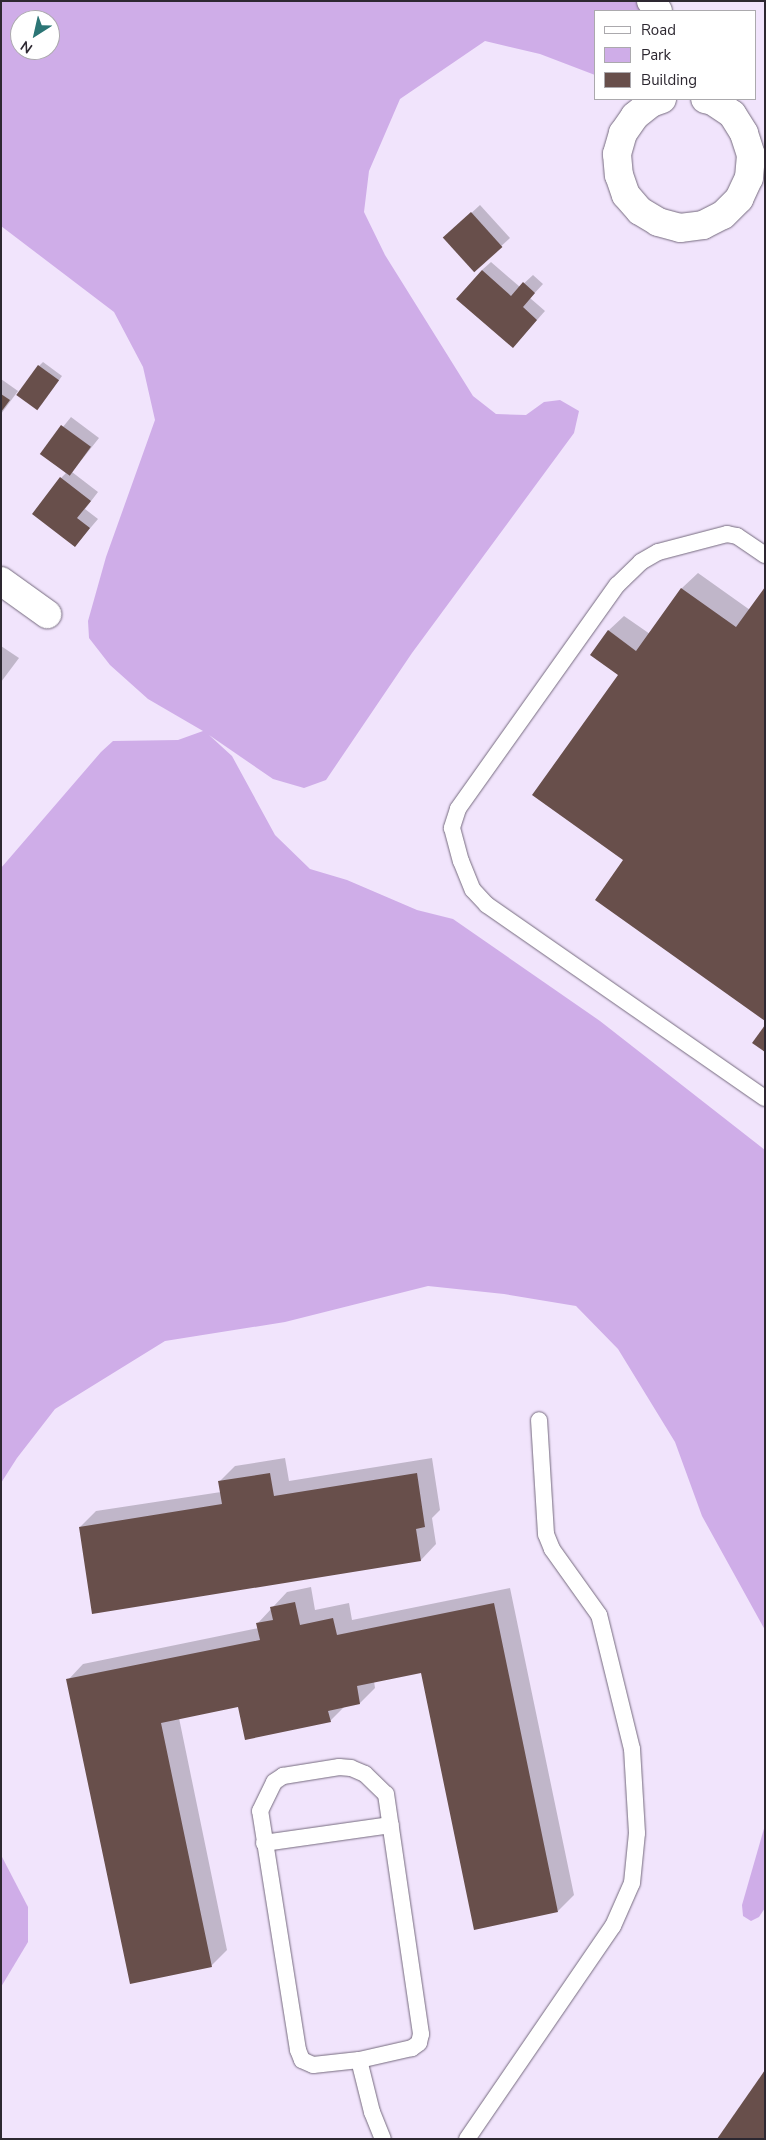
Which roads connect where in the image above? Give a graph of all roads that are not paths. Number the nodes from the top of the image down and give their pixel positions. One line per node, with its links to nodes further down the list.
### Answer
1 (659, 100): 2 (street)
2 (710, 100)
3 (765, 556): 6 (lane)
4 (1, 581): 5 (street)
5 (47, 614)
6 (765, 1098)
7 (539, 1420): 12 (lane)
8 (391, 1825): 9 (lane); 9 (lane); 10 (lane)
9 (264, 1843): 10 (lane)
10 (359, 2060): 11 (lane)
11 (383, 2139)
12 (467, 2139)

